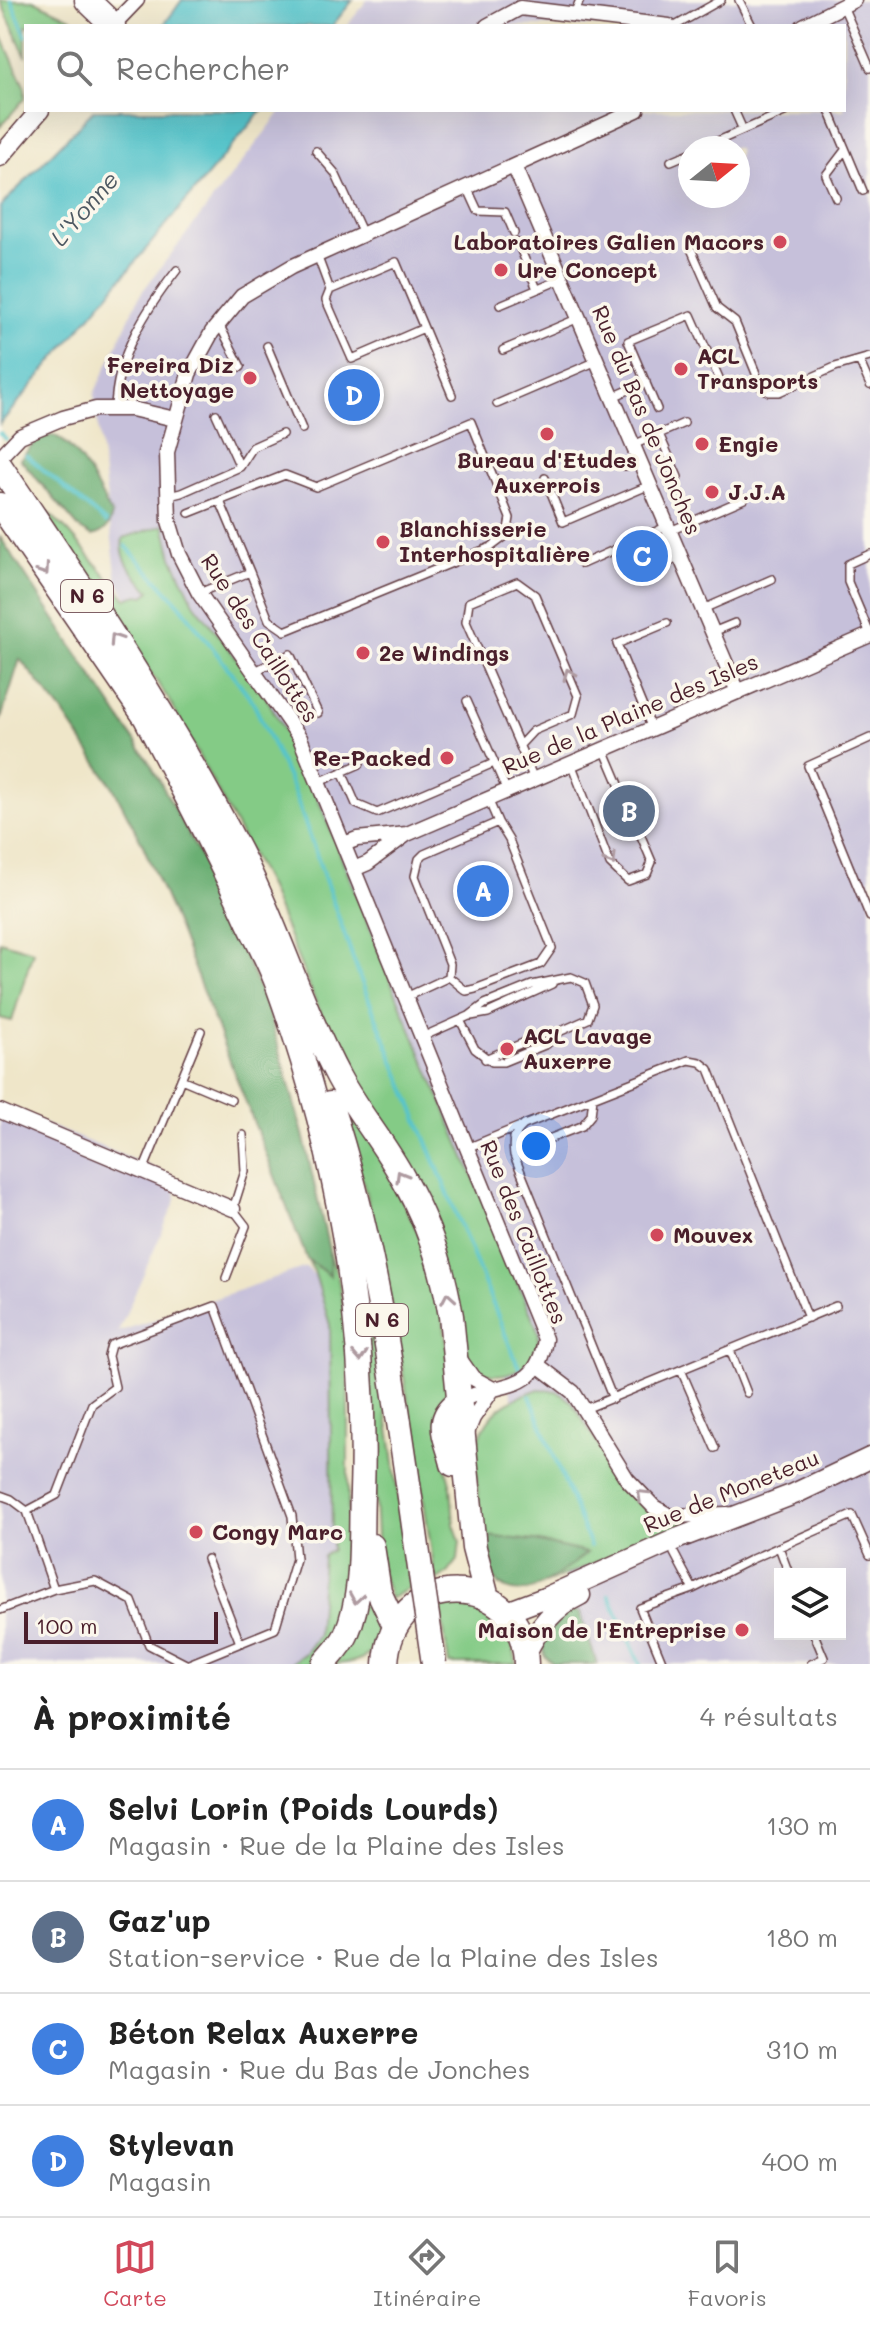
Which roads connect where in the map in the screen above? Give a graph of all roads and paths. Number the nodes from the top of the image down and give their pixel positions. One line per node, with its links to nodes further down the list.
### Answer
1 (87, 0): 9 (main road)
2 (137, 0): 10 (street)
3 (580, 0): 7 (lane)
4 (721, 0): 13 (lane)
5 (739, 0): 14 (lane)
6 (849, 3): 15 (street); 16 (lane)
7 (573, 16): 8 (street); 11 (street)
8 (591, 22): 12 (street)
9 (111, 24)
10 (113, 24)
11 (491, 24)
12 (630, 24)
13 (679, 24)
14 (751, 24)
15 (807, 24)
16 (870, 68)
17 (38, 112): 26 (street)
18 (633, 112): 29 (street, Rue des Caillottes)
19 (735, 112): 22 (lane)
20 (784, 112): 22 (lane)
21 (830, 112): 24 (lane)
22 (743, 130): 23 (lane)
23 (729, 136)
24 (845, 150): 31 (lane); 32 (lane)
25 (316, 151): 34 (lane)
26 (0, 157)
27 (678, 158): 28 (lane)
28 (671, 161)
29 (514, 166): 30 (street, Rue des Caillottes); 39 (street, Rue du Bas de Jonches)
30 (467, 187): 33 (lane); 34 (street, Rue des Caillottes)
31 (863, 191)
32 (836, 198)
33 (514, 233)
34 (363, 234): 37 (street, Rue des Caillottes)
35 (518, 243): 40 (lane)
36 (692, 251): 50 (lane)
37 (317, 255): 41 (lane); 44 (street, Rue des Caillottes)
38 (177, 270): 58 (lane)
39 (562, 279): 40 (lane); 43 (street, Rue du Bas de Jonches)
40 (537, 289): 42 (lane)
41 (330, 290): 45 (lane); 45 (lane)
42 (500, 305)
43 (579, 318): 47 (lane); 49 (street, Rue du Bas de Jonches)
44 (219, 324): 51 (lane); 61 (street, Rue des Caillottes)
45 (424, 328): 55 (lane)
46 (267, 346): 63 (lane)
47 (503, 350)
48 (870, 357): 50 (lane)
49 (597, 361): 56 (street, Rue du Bas de Jonches); 57 (lane)
50 (860, 362): 54 (lane)
51 (241, 367)
52 (719, 378): 53 (lane)
53 (646, 382): 56 (lane); 59 (lane)
54 (870, 385)
55 (452, 395)
56 (613, 397): 66 (street, Rue du Bas de Jonches)
57 (497, 404)
58 (115, 409): 61 (street); 67 (street)
59 (657, 409)
60 (216, 414): 70 (lane)
61 (175, 419): 75 (street, Rue des Caillottes)
62 (684, 423): 65 (lane)
63 (302, 429)
64 (282, 434): 70 (lane)
65 (659, 434): 66 (lane); 71 (lane)
66 (636, 452): 69 (lane); 73 (street, Rue du Bas de Jonches)
67 (0, 457)
68 (0, 466): 74 (main road, N 6)
69 (625, 466)
70 (240, 467): 75 (lane)
71 (678, 477)
72 (545, 478): 73 (lane)
73 (650, 485): 79 (street, Rue du Bas de Jonches)
74 (7, 496): 96 (main road, N 6, one-way to 96); 114 (main road, N 6, one-way to 74)
75 (169, 496): 86 (street, Rue des Caillottes)
76 (744, 499): 79 (lane)
77 (220, 501): 78 (lane); 84 (lane); 84 (lane)
78 (189, 513)
79 (669, 529): 80 (lane); 82 (street, Rue du Bas de Jonches)
80 (650, 534): 82 (lane); 83 (lane)
81 (870, 554): 91 (lane)
82 (681, 557): 87 (street, Rue du Bas de Jonches)
83 (582, 564)
84 (250, 572): 86 (lane)
85 (772, 579): 87 (lane)
86 (199, 593): 92 (street, Rue des Caillottes)
87 (703, 609): 90 (street, Rue du Bas de Jonches)
88 (667, 623): 97 (lane)
89 (735, 623): 90 (lane)
90 (713, 632): 93 (street, Rue du Bas de Jonches)
91 (870, 635): 93 (street, Rue de la Plaine des Isles)
92 (255, 671): 95 (lane); 106 (street, Rue des Caillottes)
93 (738, 692): 97 (street, Rue de la Plaine des Isles)
94 (467, 701): 101 (lane)
95 (318, 713)
96 (146, 718): 120 (main road, N 6); 146 (main road, one-way to 146)
97 (652, 729): 100 (street, Rue de la Plaine des Isles)
98 (870, 738): 113 (lane)
99 (520, 745): 99 (lane, one-way to 99); 105 (lane)
100 (604, 749): 102 (street, Rue de la Plaine des Isles); 102 (lane, one-way to 100)
101 (494, 763): 104 (lane); 107 (lane)
102 (571, 763): 105 (street, Rue de la Plaine des Isles)
103 (360, 764): 104 (lane)
104 (342, 772): 106 (lane)
105 (534, 779): 107 (street, Rue de la Plaine des Isles)
106 (319, 782): 111 (street, Rue des Caillottes)
107 (507, 791): 108 (street, Rue de la Plaine des Isles)
108 (488, 799): 109 (lane); 110 (street, Rue de la Plaine des Isles)
109 (498, 822): 115 (lane); 115 (lane)
110 (407, 834): 111 (street, Rue de la Plaine des Isles); 112 (street, Rue de la Plaine des Isles)
111 (344, 844): 112 (street, Rue des Caillottes)
112 (354, 869): 116 (street, Rue des Caillottes)
113 (870, 917)
114 (292, 971): 120 (main road, N 6); 134 (main road, one-way to 114)
115 (449, 977): 116 (lane)
116 (406, 997): 119 (street, Rue des Caillottes)
117 (460, 1020): 117 (lane); 119 (lane)
118 (201, 1031): 121 (lane)
119 (422, 1037): 128 (street, Rue des Caillottes)
120 (319, 1069): 169 (main road, N 6, bridge)
121 (181, 1079): 123 (lane); 129 (lane)
122 (593, 1098): 125 (lane); 127 (lane); 133 (lane)
123 (231, 1100)
124 (0, 1111): 129 (street)
125 (524, 1125): 127 (lane); 128 (lane)
126 (243, 1135): 130 (lane)
127 (513, 1138): 140 (lane)
128 (466, 1148): 136 (street, Rue des Caillottes)
129 (143, 1171): 130 (street)
130 (233, 1209): 131 (lane)
131 (226, 1278)
132 (836, 1306): 133 (lane)
133 (808, 1318): 135 (lane)
134 (455, 1350): 138 (street); 141 (main road)
135 (730, 1350): 137 (lane); 139 (lane)
136 (539, 1366): 138 (street); 142 (street)
137 (681, 1370): 140 (lane); 144 (lane)
138 (493, 1389): 141 (street); 143 (street)
139 (747, 1393)
140 (613, 1399): 142 (lane)
141 (458, 1402): 143 (main road); 159 (main road)
142 (585, 1409): 150 (street, one-way to 142)
143 (462, 1443): 160 (main road)
144 (715, 1448)
145 (867, 1461): 147 (main road, Rue de Moneteau)
146 (363, 1464): 164 (main road); 167 (main road, one-way to 167)
147 (794, 1494): 150 (main road, Rue de Moneteau); 152 (main road)
148 (0, 1495): 149 (lane)
149 (27, 1511): 157 (lane); 163 (lane)
150 (741, 1514): 156 (main road, Rue de Moneteau)
151 (779, 1547): 153 (lane); 155 (lane); 158 (lane)
152 (674, 1553): 156 (main road); 158 (lane)
153 (870, 1555)
154 (207, 1559): 163 (lane)
155 (787, 1568)
156 (604, 1577): 160 (main road); 165 (main road)
157 (54, 1589): 161 (lane); 166 (lane)
158 (693, 1589): 170 (lane)
159 (444, 1592): 160 (main road); 164 (main road)
160 (497, 1605): 165 (main road)
161 (0, 1610)
162 (816, 1640): 171 (lane)
163 (240, 1643): 166 (lane)
164 (390, 1646): 168 (main road)
165 (526, 1658)
166 (188, 1664)
167 (324, 1664)
168 (366, 1664)
169 (434, 1664)
170 (663, 1664)
171 (811, 1664)

